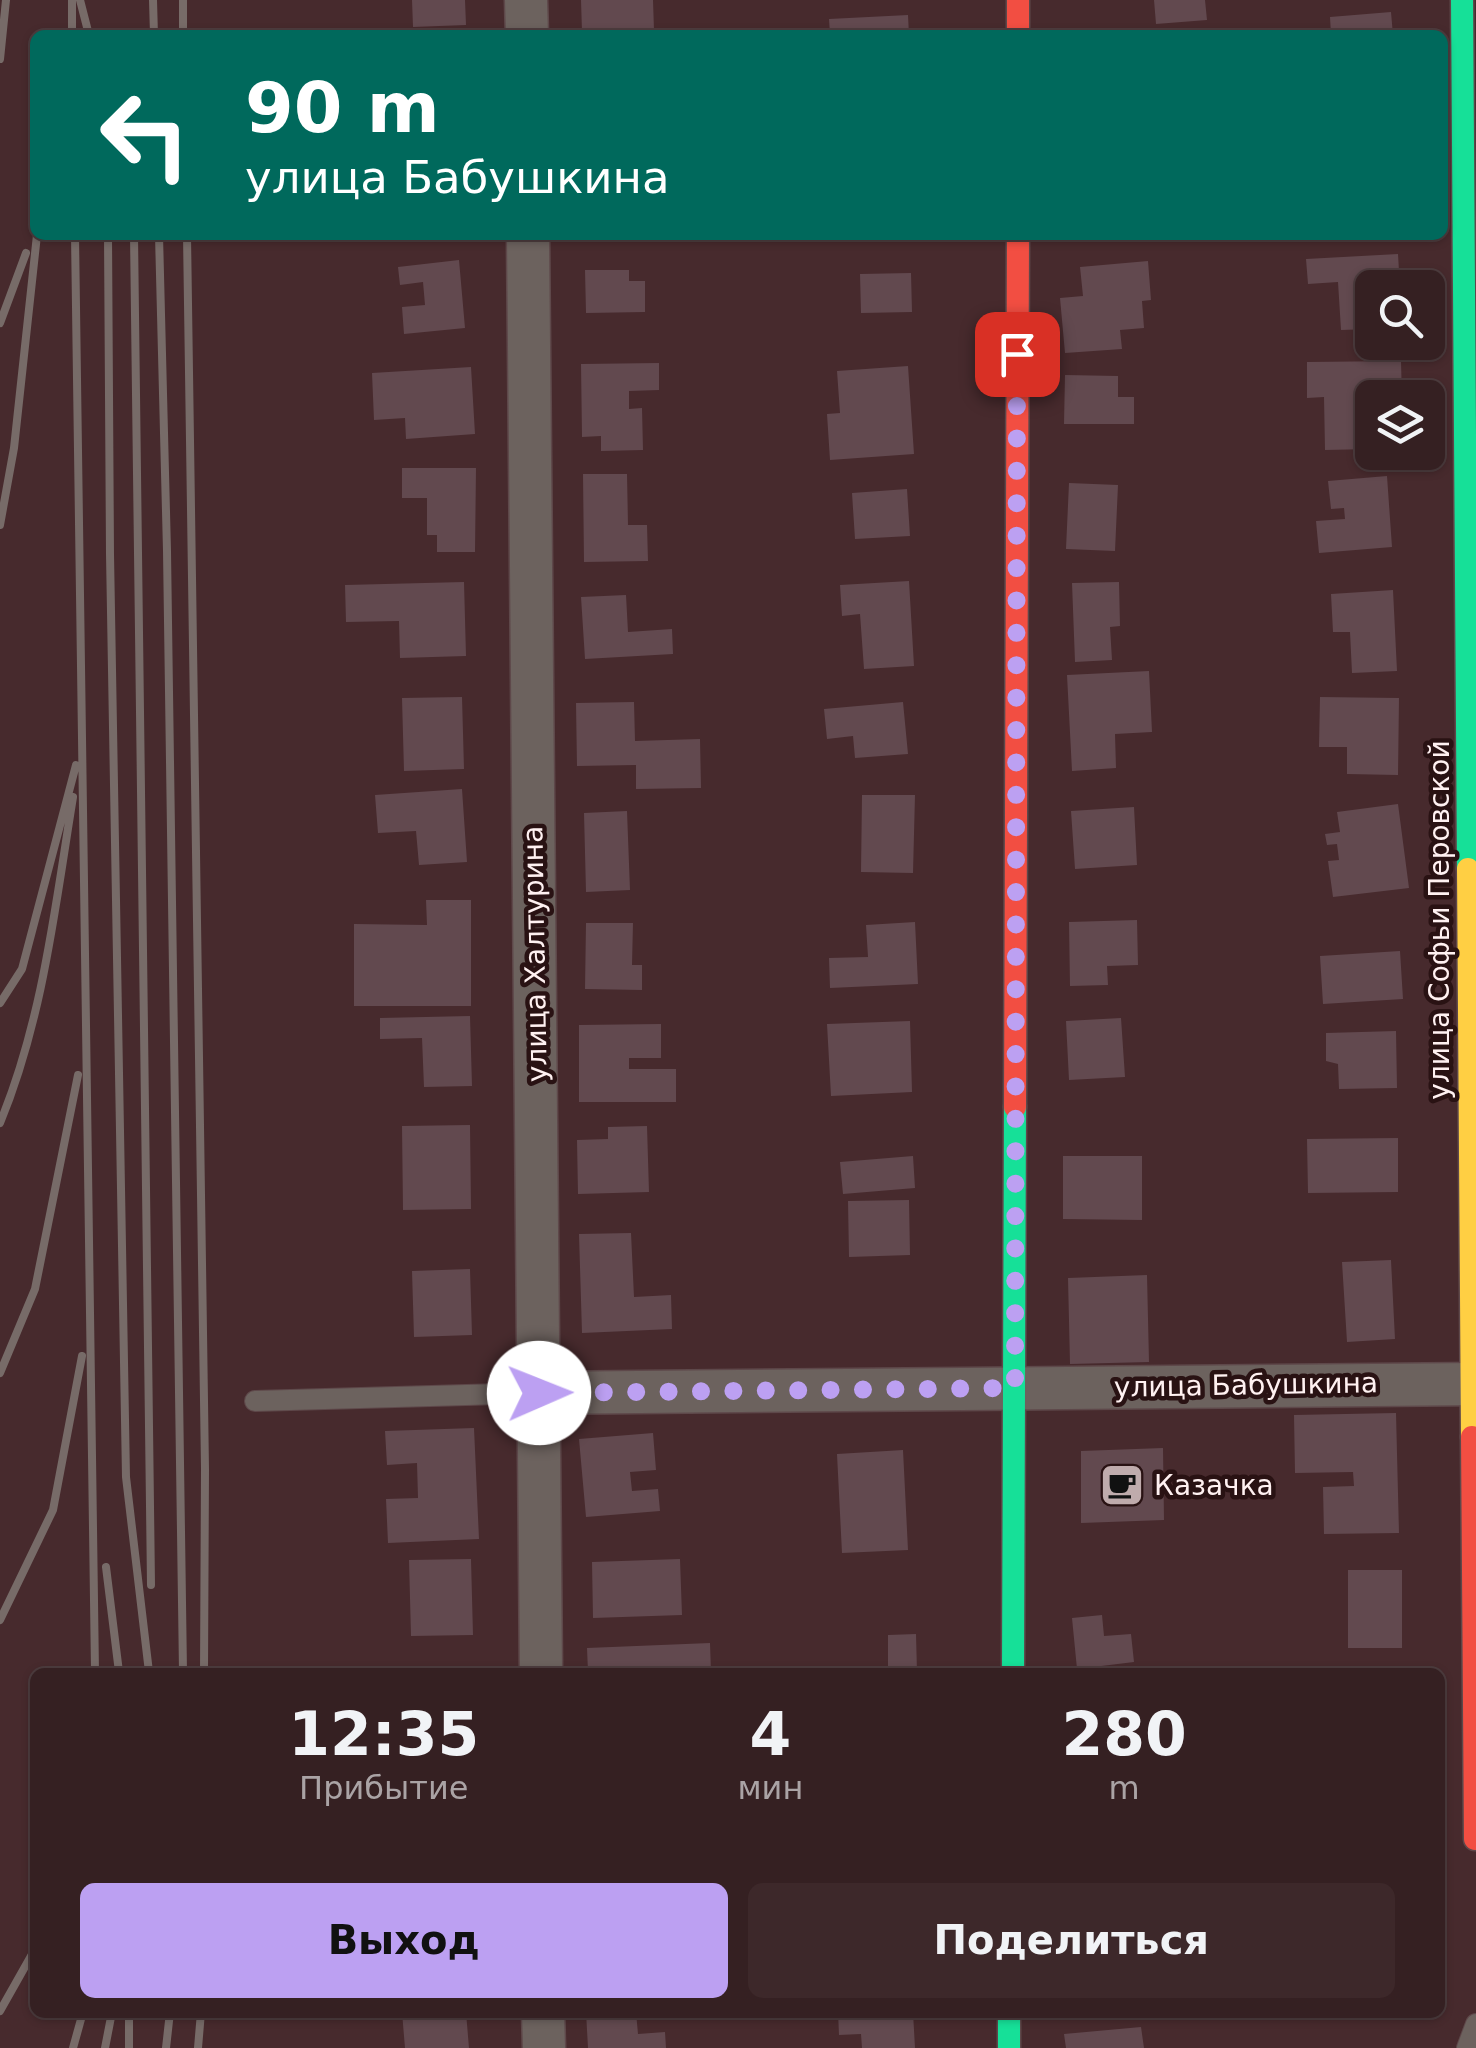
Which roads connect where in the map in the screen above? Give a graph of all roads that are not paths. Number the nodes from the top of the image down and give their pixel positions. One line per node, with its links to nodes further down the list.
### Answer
1 (526, 0): 4 (street)
2 (1018, 0): 5 (street)
3 (1462, 0): 8 (street, улица Софьи Перовской)
4 (526, 30)
5 (1018, 30)
6 (528, 240): 10 (street, улица Халтурина)
7 (1018, 240): 9 (street)
8 (1474, 1384): 9 (street, улица Бабушкина); 14 (street, улица Софьи Перовской)
9 (1015, 1388): 10 (street, улица Бабушкина); 13 (street)
10 (539, 1393): 11 (lane); 12 (street, улица Халтурина)
11 (255, 1401)
12 (541, 1668)
13 (1012, 1668)
14 (1475, 1839)
15 (544, 2018): 18 (street)
16 (1010, 2018): 19 (street)
17 (1476, 2024): 20 (lane)
18 (544, 2048)
19 (1009, 2048)
20 (1467, 2048)

